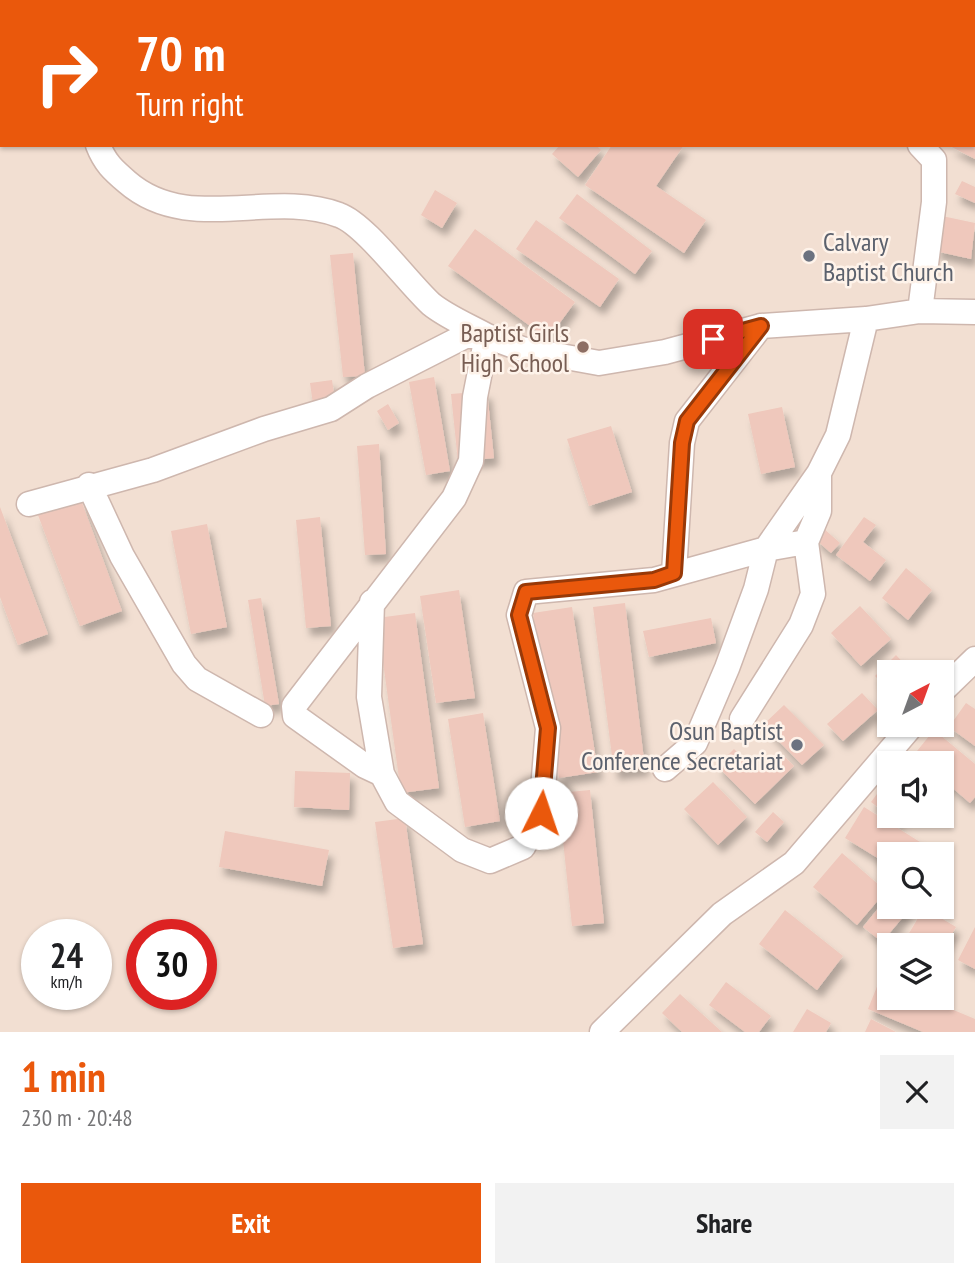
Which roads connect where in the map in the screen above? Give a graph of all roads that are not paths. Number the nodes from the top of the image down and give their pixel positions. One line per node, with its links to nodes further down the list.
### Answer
1 (99, 147): 7 (street)
2 (922, 147): 3 (street)
3 (920, 312): 4 (street); 5 (street)
4 (975, 312)
5 (866, 319): 6 (street); 8 (street)
6 (761, 326): 7 (street); 13 (street)
7 (487, 336): 9 (street); 14 (street)
8 (819, 473): 11 (street); 12 (street)
9 (89, 485): 10 (street); 17 (street)
10 (29, 504)
11 (806, 542): 12 (street); 18 (street)
12 (766, 549): 13 (street); 20 (street)
13 (674, 573): 21 (street)
14 (372, 602): 21 (street); 21 (street)
15 (975, 659): 16 (street)
16 (954, 679)
17 (261, 715)
18 (742, 719)
19 (902, 737): 22 (street)
20 (665, 769)
21 (383, 774)
22 (602, 1032)

